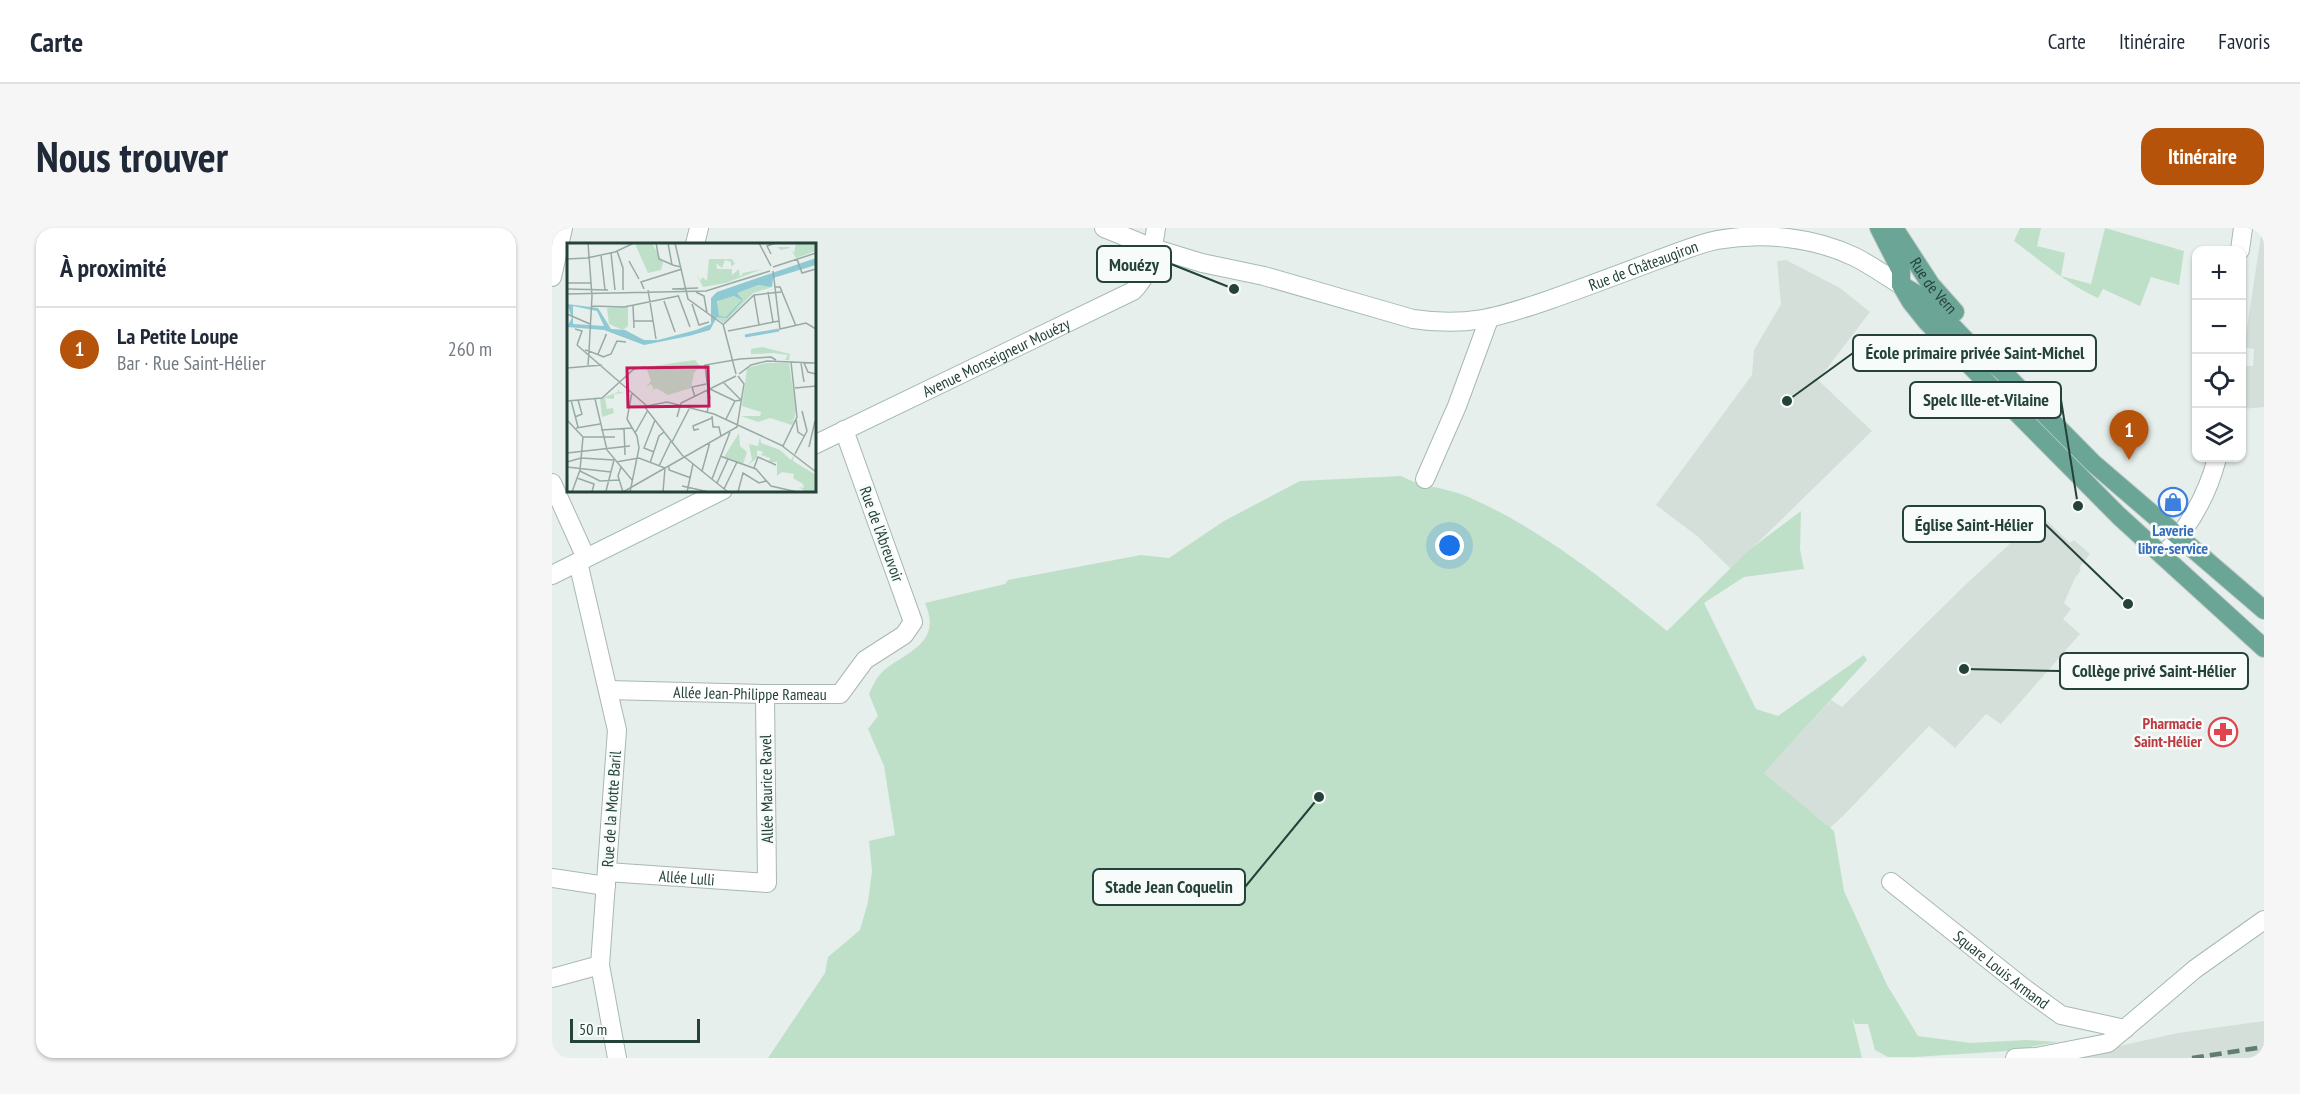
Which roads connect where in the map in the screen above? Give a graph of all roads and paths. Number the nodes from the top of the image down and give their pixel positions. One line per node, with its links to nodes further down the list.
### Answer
1 (563, 228): 11 (street)
2 (699, 228): 8 (street)
3 (1104, 228): 10 (street, Rue de Châteaugiron)
4 (1156, 228): 10 (street, Avenue Monseigneur Mouézy)
5 (1879, 228): 12 (main road, Rue de Vern)
6 (1893, 228): 14 (main road, Rue de Vern)
7 (2243, 228): 9 (street)
8 (695, 243)
9 (2241, 246)
10 (1153, 248): 13 (street, Rue de Châteaugiron); 15 (street, Avenue Monseigneur Mouézy)
11 (552, 277)
12 (1901, 285): 13 (street, Rue de Châteaugiron); 14 (main road); 22 (main road)
13 (1489, 319): 18 (street)
14 (2000, 369): 21 (main road)
15 (844, 430): 16 (street, Avenue Monseigneur Mouézy); 26 (street, Rue de l'Abreuvoir)
16 (816, 444)
17 (2216, 462): 21 (street)
18 (1425, 479)
19 (552, 483): 23 (street, Rue de la Motte Baril)
20 (719, 492): 23 (street)
21 (2180, 537): 22 (street); 25 (main road)
22 (2163, 556): 27 (main road)
23 (582, 560): 24 (street); 28 (street, Rue de la Motte Baril)
24 (552, 575)
25 (2264, 610)
26 (904, 635): 29 (street, Allée Jean-Philippe Rameau)
27 (2263, 646)
28 (608, 690): 29 (street, Allée Jean-Philippe Rameau); 31 (street, Rue de la Motte Baril)
29 (765, 694): 33 (street, Allée Maurice Ravel)
30 (552, 878): 31 (street, Allée Lulli)
31 (606, 879): 33 (street, Allée Lulli); 35 (street, Rue de la Motte Baril)
32 (1891, 882): 37 (street, Square Louis Armand)
33 (767, 884)
34 (2264, 920): 37 (street)
35 (600, 965): 36 (street); 38 (street, Rue de la Motte Baril)
36 (552, 978)
37 (2125, 1029): 39 (street)
38 (618, 1058)
39 (2015, 1058)

